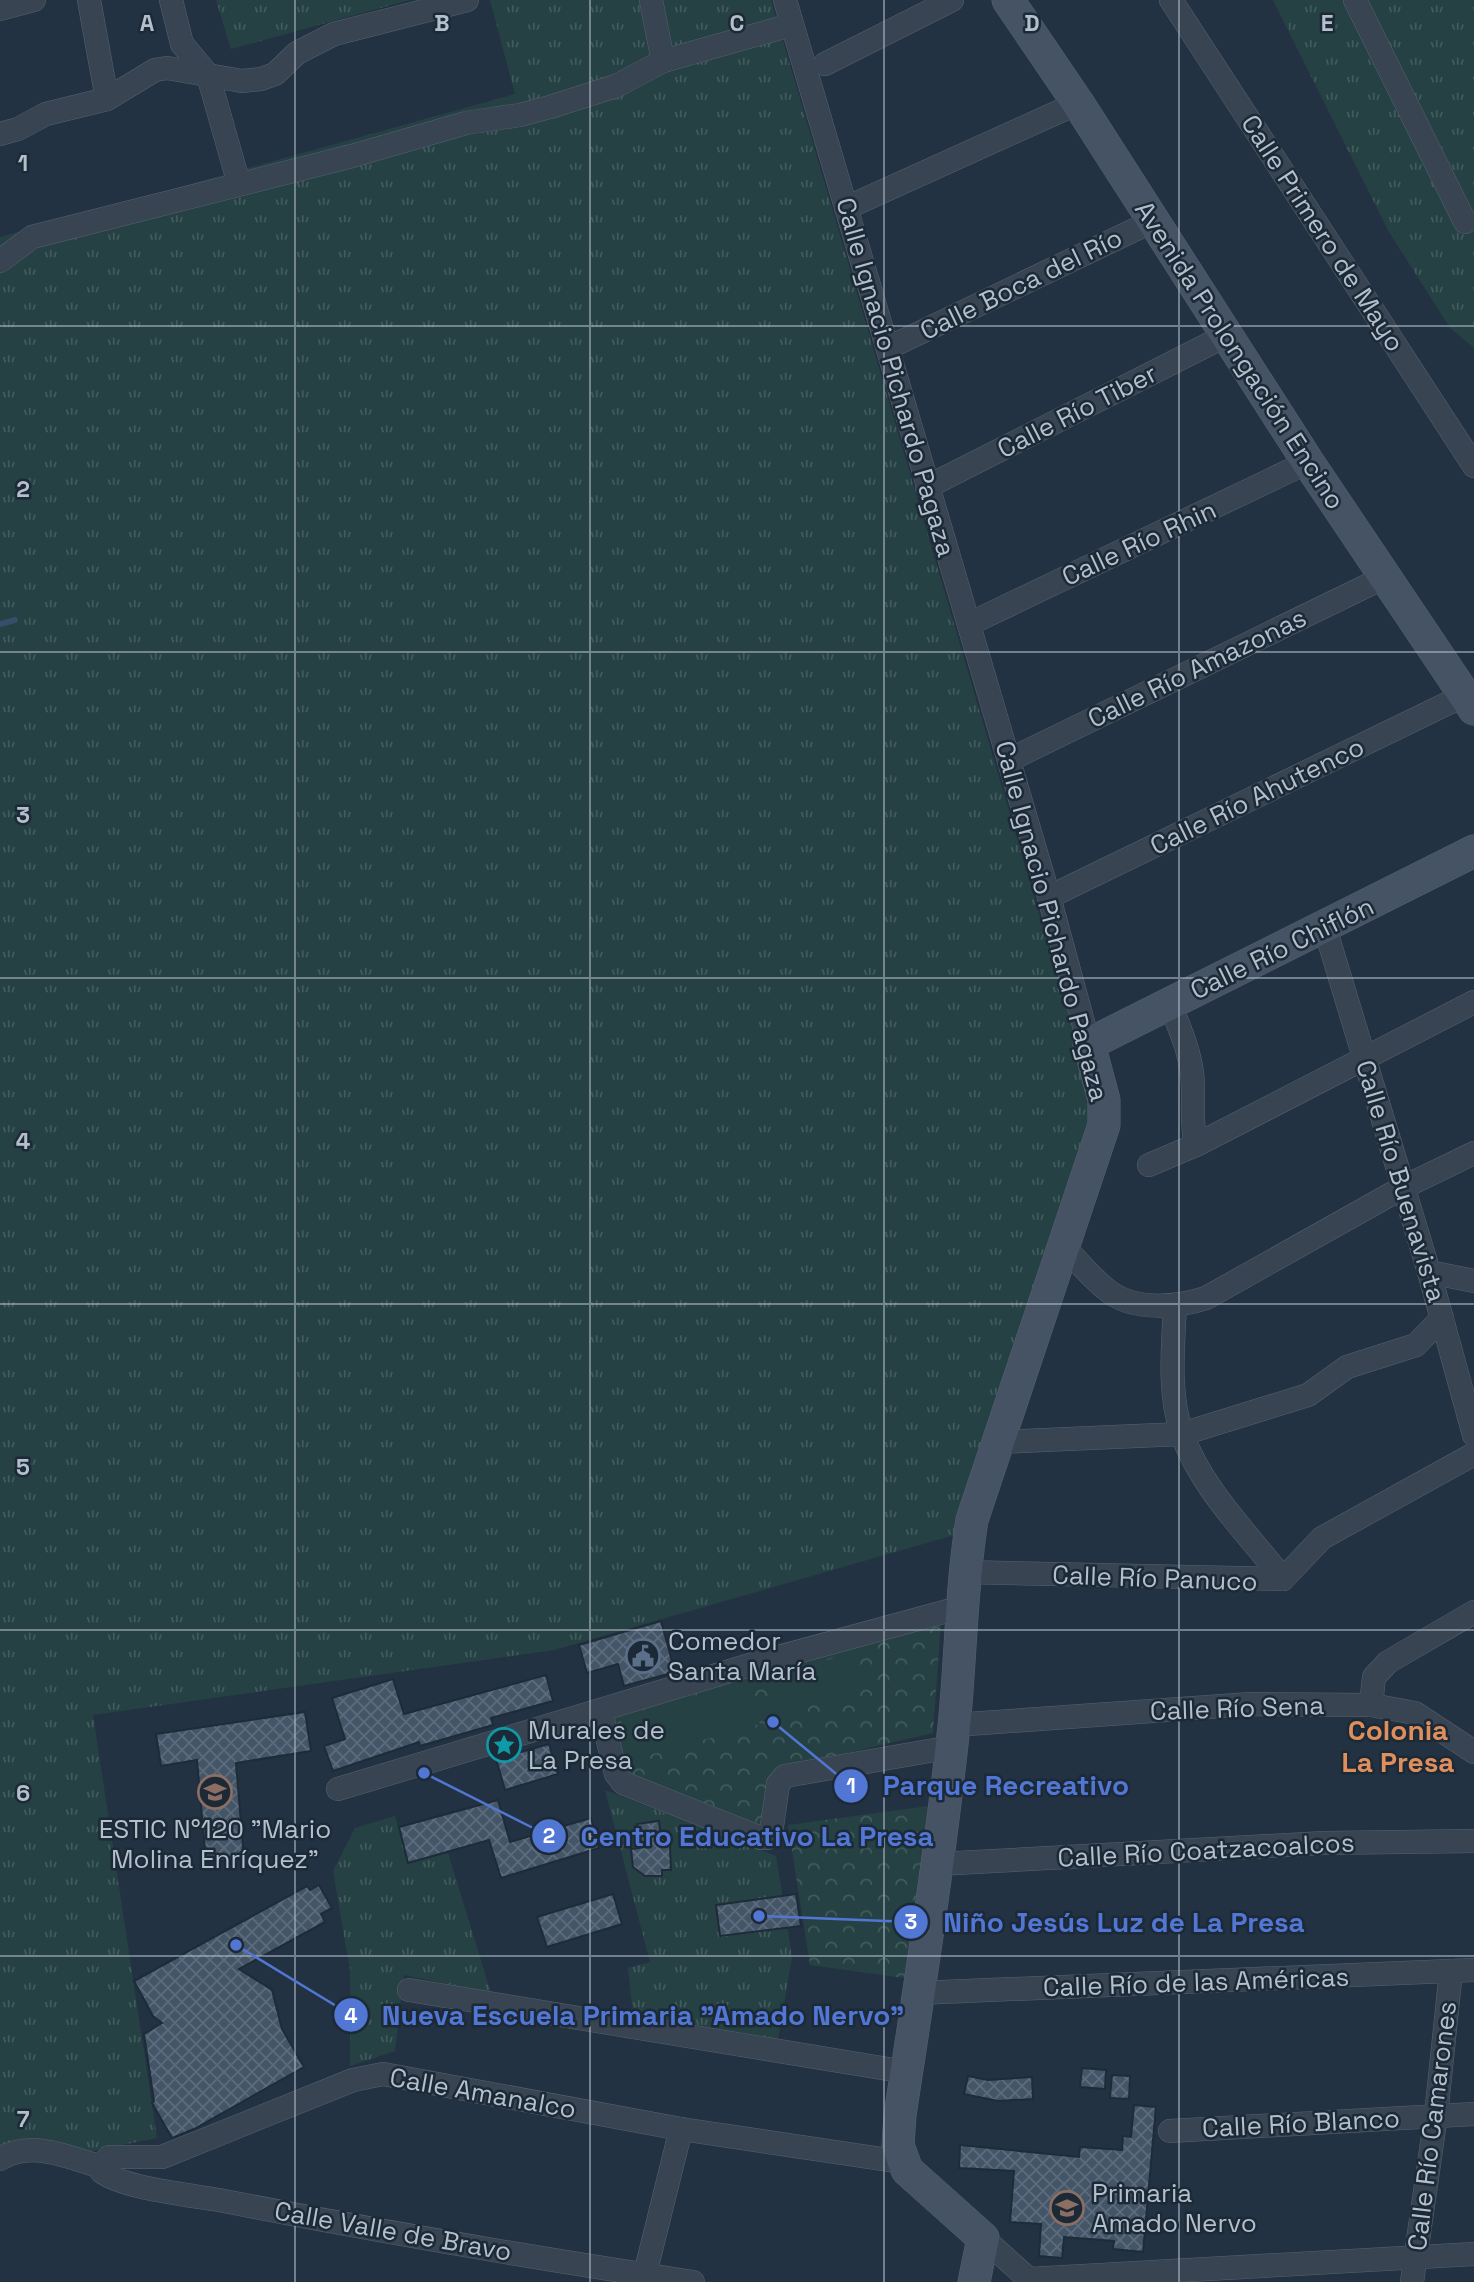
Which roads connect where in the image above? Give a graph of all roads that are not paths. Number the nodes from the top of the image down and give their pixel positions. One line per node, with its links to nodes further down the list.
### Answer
1 (34, 0): 11 (street)
2 (89, 0): 16 (street)
3 (172, 0): 15 (street)
4 (467, 0): 15 (street)
5 (651, 0): 13 (street)
6 (785, 0): 12 (street, Calle Ignacio Pichardo Pagaza)
7 (953, 0): 14 (street)
8 (1008, 0): 17 (street, Avenida Prolongación Encino)
9 (1171, 0): 27 (street, Calle Primero de Mayo)
10 (1355, 0): 22 (street)
11 (0, 9)
12 (791, 25): 13 (street); 20 (street, Calle Ignacio Pichardo Pagaza)
13 (663, 61): 19 (street)
14 (825, 64)
15 (208, 75): 16 (street); 19 (street)
16 (107, 99): 18 (street)
17 (1078, 103): 20 (street); 21 (street, Avenida Prolongación Encino)
18 (0, 134)
19 (240, 184): 23 (street)
20 (846, 208): 25 (street, Calle Ignacio Pichardo Pagaza)
21 (1153, 220): 24 (street, Avenida Prolongación Encino); 25 (street, Calle Boca del Río)
22 (1465, 222)
23 (0, 261)
24 (1227, 335): 26 (street, Avenida Prolongación Encino); 28 (street, Calle Río Tiber)
25 (888, 348): 28 (street, Calle Ignacio Pichardo Pagaza)
26 (1308, 462): 29 (street, Avenida Prolongación Encino); 30 (street, Calle Río Rhin)
27 (1474, 466)
28 (927, 487): 30 (street, Calle Ignacio Pichardo Pagaza)
29 (1385, 577): 31 (street, Avenida Prolongación Encino); 32 (street, Calle Río Amazonas)
30 (969, 624): 32 (street, Calle Ignacio Pichardo Pagaza)
31 (1469, 702): 34 (street, Calle Río Ahutenco)
32 (1009, 760): 34 (street, Calle Ignacio Pichardo Pagaza)
33 (1474, 851): 35 (street, Calle Río Chiflón)
34 (1049, 897): 38 (street, Calle Ignacio Pichardo Pagaza)
35 (1325, 928): 37 (street, Calle Río Chiflón); 39 (street, Calle Río Buenavista)
36 (1474, 1002): 39 (street)
37 (1170, 1004): 38 (street, Calle Río Chiflón); 40 (street)
38 (1089, 1044): 44 (street, Calle Ignacio Pichardo Pagaza)
39 (1364, 1056): 40 (street); 43 (street, Calle Río Buenavista)
40 (1196, 1145): 42 (street)
41 (1474, 1153): 43 (street)
42 (1150, 1165)
43 (1402, 1188): 45 (street, Calle Río Buenavista); 47 (street)
44 (1065, 1248): 47 (street); 51 (street, Calle Ignacio Pichardo Pagaza)
45 (1429, 1272): 46 (street); 48 (street, Calle Río Buenavista)
46 (1474, 1281)
47 (1175, 1305): 49 (street)
48 (1442, 1318): 49 (street); 50 (street, Calle Río Buenavista)
49 (1182, 1434): 51 (street); 54 (street)
50 (1474, 1435)
51 (998, 1441): 53 (street, Calle Ignacio Pichardo Pagaza)
52 (1474, 1454): 54 (street, Calle Río Panuco)
53 (964, 1572): 54 (street, Calle Río Panuco); 55 (street, Calle Ignacio Pichardo Pagaza)
54 (1283, 1579)
55 (962, 1607): 58 (street); 59 (street, Calle Ignacio Pichardo Pagaza)
56 (1474, 1612): 57 (street)
57 (1371, 1705): 59 (street, Calle Río Sena); 60 (street, Calle Río Sena)
58 (601, 1712): 59 (street, Calle Río Sena); 61 (street)
59 (953, 1736): 63 (street, Calle Ignacio Pichardo Pagaza)
60 (1474, 1752)
61 (338, 1789)
62 (1474, 1841): 63 (street, Calle Río Coatzacoalcos)
63 (938, 1864): 66 (street, Calle Ignacio Pichardo Pagaza)
64 (1463, 1971): 66 (street, Calle Río de las Américas); 69 (street, Calle Río Camarones)
65 (409, 1990): 67 (street)
66 (918, 1993): 67 (street, Calle Ignacio Pichardo Pagaza)
67 (906, 2072): 74 (street, Calle Ignacio Pichardo Pagaza)
68 (1474, 2114): 69 (street, Calle Río Blanco)
69 (1436, 2115): 71 (street, Calle Río Blanco); 77 (street, Calle Río Camarones)
70 (681, 2129): 73 (street, Calle Amanalco); 74 (street, Calle Amanalco); 78 (street)
71 (1170, 2131)
72 (0, 2159): 73 (street)
73 (100, 2166): 78 (street, Calle Valle de Bravo)
74 (909, 2170): 75 (street)
75 (983, 2238): 79 (street); 81 (street)
76 (1474, 2254): 77 (street)
77 (1415, 2256): 79 (street); 82 (street, Calle Río Camarones)
78 (644, 2278): 80 (street, Calle Valle de Bravo)
79 (1031, 2281)
80 (693, 2282)
81 (974, 2282)
82 (1412, 2282)

